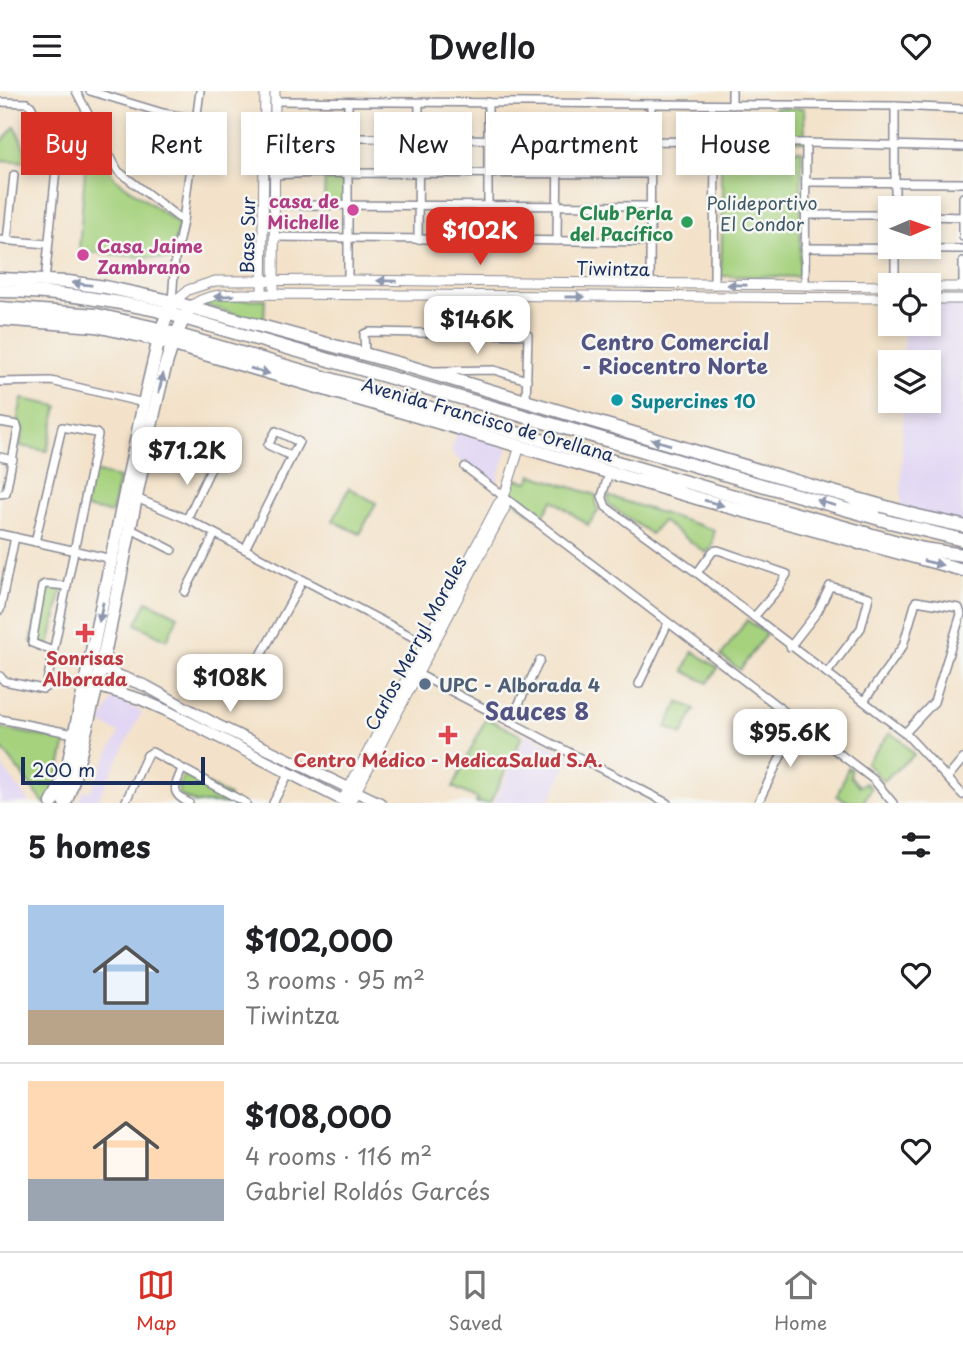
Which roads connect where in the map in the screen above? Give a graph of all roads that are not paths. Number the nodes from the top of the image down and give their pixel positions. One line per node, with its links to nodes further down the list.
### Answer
1 (76, 91): 49 (street)
2 (90, 91): 15 (street)
3 (200, 91): 16 (street)
4 (265, 91): 66 (street, Base Sur)
5 (732, 91): 12 (street)
6 (275, 96): 8 (street)
7 (0, 101): 58 (street)
8 (348, 102): 10 (street); 17 (street)
9 (488, 102): 10 (street); 11 (street); 19 (street)
10 (419, 103): 18 (street)
11 (651, 104): 12 (street); 20 (street)
12 (732, 105): 13 (street)
13 (895, 106): 14 (street); 23 (street)
14 (963, 109)
15 (157, 112)
16 (197, 112)
17 (348, 112)
18 (419, 112)
19 (488, 112)
20 (651, 112)
21 (795, 143): 22 (street)
22 (806, 143): 23 (street); 34 (street)
23 (895, 146): 24 (street); 35 (street)
24 (963, 147)
25 (14, 175): 53 (street)
26 (189, 175): 49 (street)
27 (275, 175): 41 (street, Base Sur)
28 (348, 175): 39 (street)
29 (418, 175): 40 (street)
30 (488, 175): 42 (street)
31 (557, 175): 43 (street)
32 (650, 175): 44 (street)
33 (715, 175): 70 (street)
34 (806, 182): 35 (street); 45 (street)
35 (896, 182): 36 (street); 37 (street)
36 (963, 183)
37 (895, 196)
38 (963, 197): 48 (street)
39 (348, 204): 40 (street); 41 (street); 52 (street)
40 (418, 204): 42 (street); 54 (street)
41 (275, 205): 50 (street, Base Sur)
42 (488, 205): 43 (street); 55 (street)
43 (557, 205): 44 (street); 56 (street)
44 (650, 206): 57 (street)
45 (806, 215): 46 (street); 60 (street)
46 (878, 215)
47 (942, 216): 48 (street)
48 (963, 217): 51 (street)
49 (183, 221): 84 (street)
50 (275, 237): 52 (street); 67 (street, Base Sur)
51 (963, 237)
52 (348, 239): 54 (street); 68 (street)
53 (4, 240): 58 (street)
54 (418, 240): 55 (street)
55 (488, 240): 56 (street)
56 (557, 241): 57 (street)
57 (650, 242): 69 (street)
58 (48, 244): 65 (street)
59 (878, 247): 60 (street)
60 (805, 248): 71 (street)
61 (942, 248): 62 (street)
62 (963, 249)
63 (963, 261): 75 (street)
64 (0, 279): 65 (main road, Avenida Francisco de Orellana)
65 (45, 281): 84 (main road, Avenida Francisco de Orellana, one-way to 65)
66 (262, 281): 67 (street, Tiwintza); 77 (street, Base Sur); 84 (street, Tiwintza)
67 (274, 281): 68 (street, Tiwintza); 78 (street, Base Sur)
68 (348, 281): 69 (street, Tiwintza, one-way to 68)
69 (650, 284): 70 (street, Tiwintza)
70 (714, 285): 71 (street, Tiwintza, one-way to 70)
71 (805, 286): 72 (street, Tiwintza)
72 (831, 286): 73 (street, Tiwintza); 79 (street)
73 (878, 286)
74 (941, 287): 75 (street)
75 (963, 287)
76 (0, 291): 84 (main road, Avenida Francisco de Orellana)
77 (262, 295): 78 (street, Tiwintza); 85 (street, Tiwintza, one-way to 85)
78 (274, 295): 79 (street, Tiwintza, one-way to 79)
79 (830, 298): 80 (street, Tiwintza)
80 (878, 299)
81 (941, 299): 82 (street)
82 (963, 299)
83 (0, 308): 87 (main road, Avenida Francisco de Orellana)
84 (169, 308): 85 (main road, Avenida Francisco de Orellana); 87 (main road)
85 (186, 313): 87 (main road); 88 (main road, Avenida Francisco de Orellana); 110 (main road, Avenida Francisco de Orellana, one-way to 85)
86 (0, 319): 87 (main road, Avenida Francisco de Orellana)
87 (167, 337): 92 (main road); 95 (main road, Avenida Francisco de Orellana, one-way to 95); 103 (main road, Avenida Francisco de Orellana); 106 (main road, one-way to 87)
88 (365, 355): 89 (main road, Avenida Francisco de Orellana); 90 (street)
89 (421, 371): 90 (street); 93 (main road, Avenida Francisco de Orellana)
90 (527, 380): 93 (street)
91 (0, 382): 92 (street)
92 (144, 403): 123 (main road)
93 (526, 403): 105 (main road, Avenida Francisco de Orellana, one-way to 93)
94 (0, 422): 98 (street)
95 (520, 446): 101 (main road, Avenida Francisco de Orellana); 107 (street, Carlos Merryl Morales)
96 (291, 456): 119 (street)
97 (0, 457): 98 (street)
98 (13, 460): 104 (street)
99 (212, 466): 108 (street)
100 (466, 467): 107 (street)
101 (609, 473): 102 (main road, Avenida Francisco de Orellana); 125 (street)
102 (640, 481): 103 (main road); 118 (main road, Avenida Francisco de Orellana, one-way to 118)
103 (711, 489): 109 (main road, Avenida Francisco de Orellana)
104 (0, 493)
105 (849, 496): 110 (main road); 111 (main road, Avenida Francisco de Orellana)
106 (135, 498): 108 (street); 112 (main road)
107 (505, 498): 131 (street); 132 (street, Carlos Merryl Morales)
108 (187, 519): 114 (street)
109 (815, 519): 118 (main road); 122 (main road, Avenida Francisco de Orellana)
110 (890, 522): 116 (main road, Avenida Francisco de Orellana)
111 (963, 526)
112 (131, 529): 121 (street); 137 (main road)
113 (0, 534): 115 (street)
114 (215, 534): 119 (street); 128 (street)
115 (15, 537): 117 (street); 129 (street)
116 (963, 540)
117 (35, 542): 120 (street); 120 (street)
118 (859, 543): 124 (main road, Avenida Francisco de Orellana, one-way to 124)
119 (245, 549): 126 (street)
120 (74, 550): 123 (street); 127 (street)
121 (172, 550)
122 (963, 555)
123 (112, 559): 137 (main road, one-way to 137)
124 (963, 570)
125 (696, 573): 130 (street); 130 (street)
126 (303, 580): 132 (street); 135 (street)
127 (67, 586): 134 (street); 134 (street)
128 (185, 593)
129 (0, 610)
130 (754, 617): 133 (street)
131 (668, 623): 141 (street); 146 (street)
132 (428, 644): 138 (street, Carlos Merryl Morales)
133 (790, 647): 139 (street); 139 (street)
134 (53, 651): 140 (street)
135 (261, 655)
136 (540, 660): 145 (street)
137 (95, 667): 142 (main road); 154 (main road)
138 (414, 672): 145 (street); 154 (street, Carlos Merryl Morales)
139 (827, 673): 143 (street)
140 (0, 676)
141 (639, 684)
142 (92, 685): 148 (main road); 151 (main road); 157 (main road)
143 (864, 701): 147 (street); 147 (street)
144 (0, 719): 148 (street)
145 (510, 722): 163 (street)
146 (797, 723): 164 (street); 165 (street)
147 (905, 733): 152 (street)
148 (74, 734): 156 (main road)
149 (963, 759): 152 (street)
150 (183, 769): 155 (street); 158 (street); 159 (street)
151 (289, 773): 154 (main road); 161 (street)
152 (948, 777): 153 (street)
153 (963, 795)
154 (349, 798): 162 (main road)
155 (231, 799): 160 (street)
156 (52, 803)
157 (65, 803)
158 (124, 803)
159 (189, 803)
160 (246, 803)
161 (273, 803)
162 (380, 803)
163 (667, 803)
164 (758, 803)
165 (893, 803)

